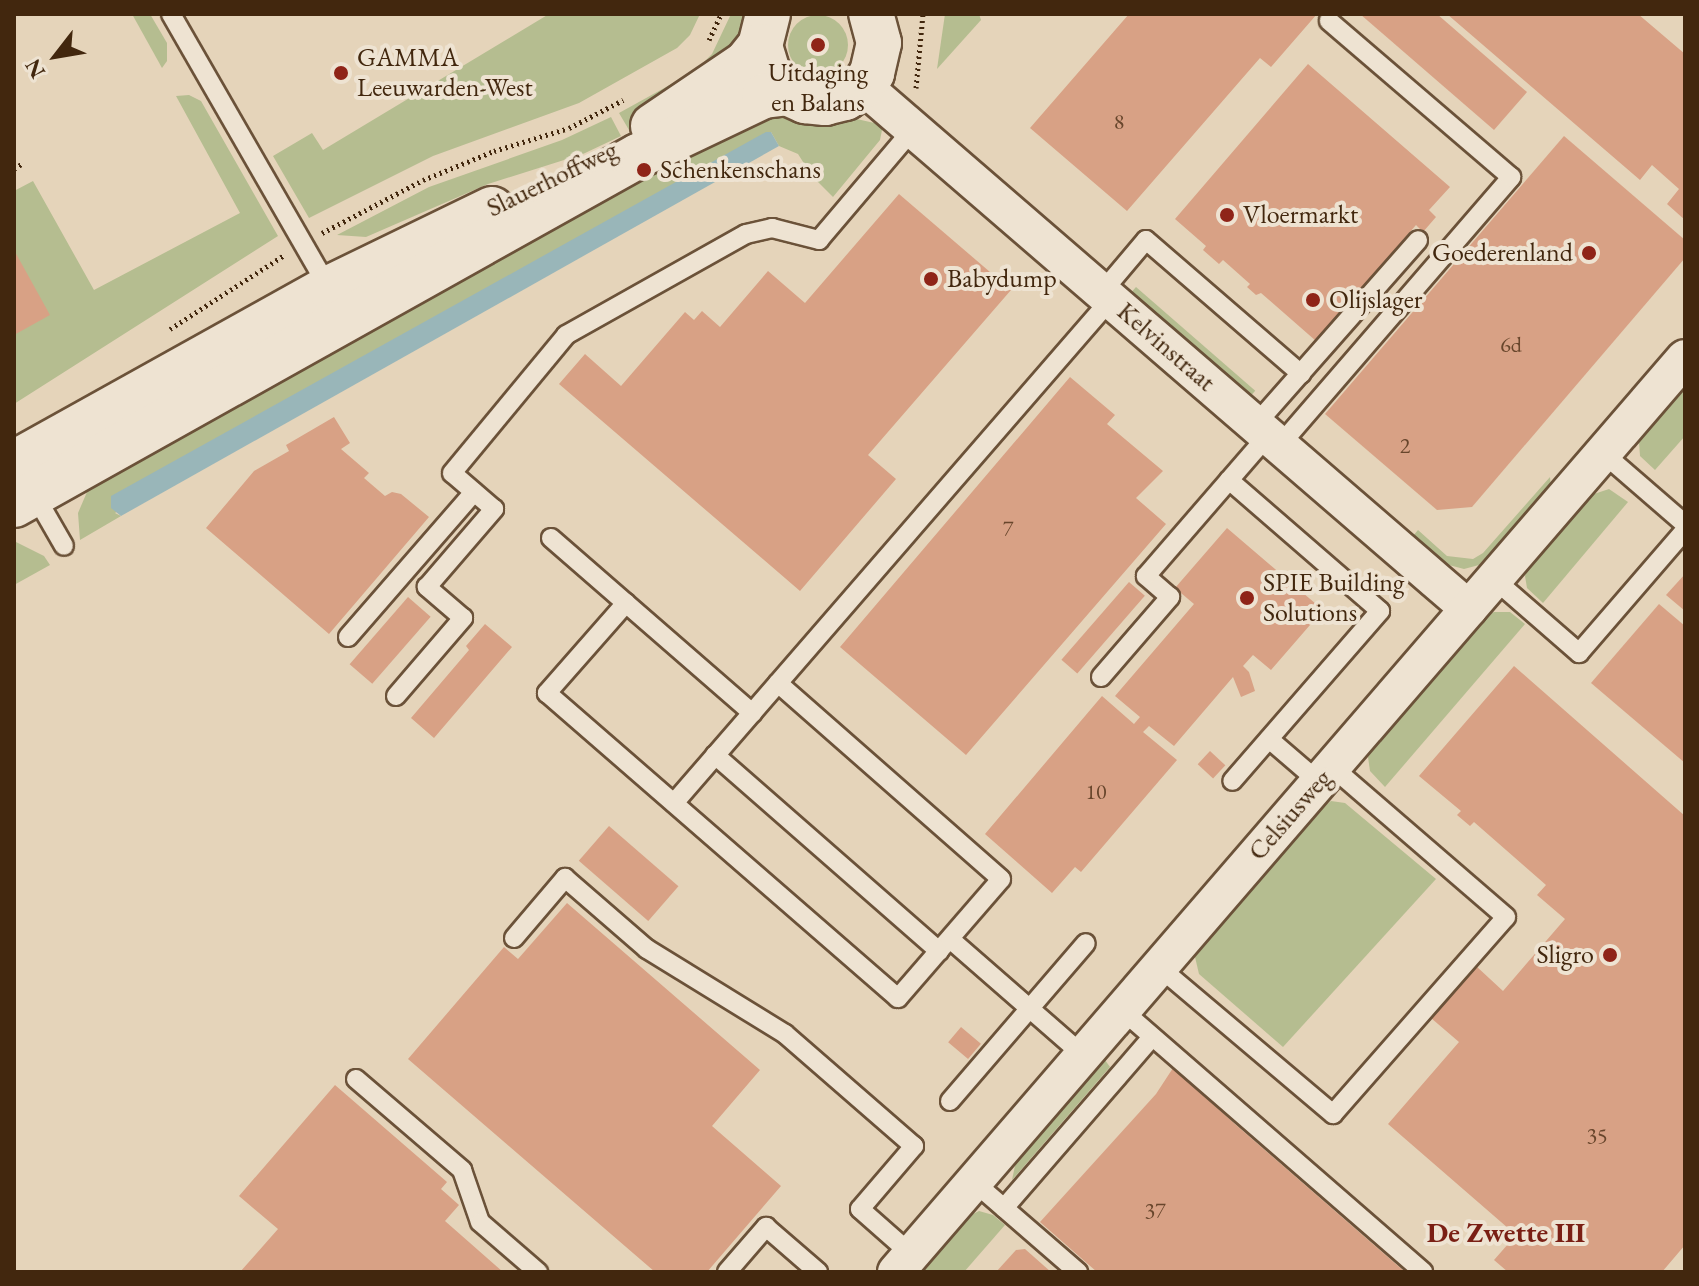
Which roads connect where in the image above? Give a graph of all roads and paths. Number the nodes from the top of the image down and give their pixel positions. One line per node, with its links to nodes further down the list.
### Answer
1 (171, 14): 15 (lane)
2 (721, 14): 7 (path)
3 (923, 14): 11 (path)
4 (1329, 21): 21 (lane)
5 (886, 24): 8 (main road)
6 (764, 30): 9 (main road); 17 (main road, Slauerhoffweg)
7 (704, 49)
8 (863, 86): 9 (main road); 11 (street, Kelvinstraat)
9 (787, 93): 17 (main road, Slauerhoffweg)
10 (624, 100): 15 (path)
11 (909, 124): 16 (street, Kelvinstraat); 25 (lane)
12 (23, 163): 13 (path)
13 (14, 169)
14 (1418, 240): 20 (lane)
15 (303, 244): 17 (lane); 18 (path)
16 (1107, 295): 20 (lane); 21 (street, Kelvinstraat); 35 (lane)
17 (338, 304): 24 (main road, Slauerhoffweg)
18 (161, 335)
19 (1685, 358): 22 (street, Celsiusweg)
20 (1301, 374): 21 (lane)
21 (1268, 435): 23 (lane); 32 (street, Kelvinstraat)
22 (1603, 453): 26 (lane); 30 (street, Celsiusweg)
23 (1229, 480): 34 (lane); 38 (lane)
24 (19, 481): 29 (lane)
25 (474, 492): 33 (lane); 36 (lane)
26 (1685, 524)
27 (1685, 530): 30 (lane)
28 (551, 538): 31 (lane)
29 (64, 546)
30 (1494, 579): 32 (street, Celsiusweg)
31 (626, 603): 37 (lane); 42 (lane)
32 (1469, 609): 40 (street, Celsiusweg)
33 (348, 637)
34 (1101, 677)
35 (778, 683): 37 (lane); 45 (lane)
36 (396, 696)
37 (752, 713): 39 (lane)
38 (1269, 739): 40 (lane); 41 (lane)
39 (715, 755): 42 (lane); 45 (lane)
40 (1326, 775): 46 (street, Celsiusweg); 46 (lane)
41 (1232, 781)
42 (674, 803): 45 (lane)
43 (514, 938): 55 (lane)
44 (1086, 943): 47 (lane)
45 (944, 945): 47 (lane)
46 (1159, 967): 48 (street, Celsiusweg)
47 (1030, 1009): 50 (lane); 52 (lane)
48 (1122, 1010): 49 (lane); 50 (street, Celsiusweg)
49 (1152, 1037): 54 (lane); 60 (lane)
50 (1083, 1055): 53 (street, Celsiusweg)
51 (356, 1079): 56 (lane)
52 (950, 1101)
53 (974, 1182): 54 (lane); 55 (street, Celsiusweg)
54 (1004, 1208): 59 (lane)
55 (903, 1263)
56 (538, 1272)
57 (727, 1272): 58 (lane)
58 (818, 1272)
59 (1078, 1272)
60 (1423, 1272)

